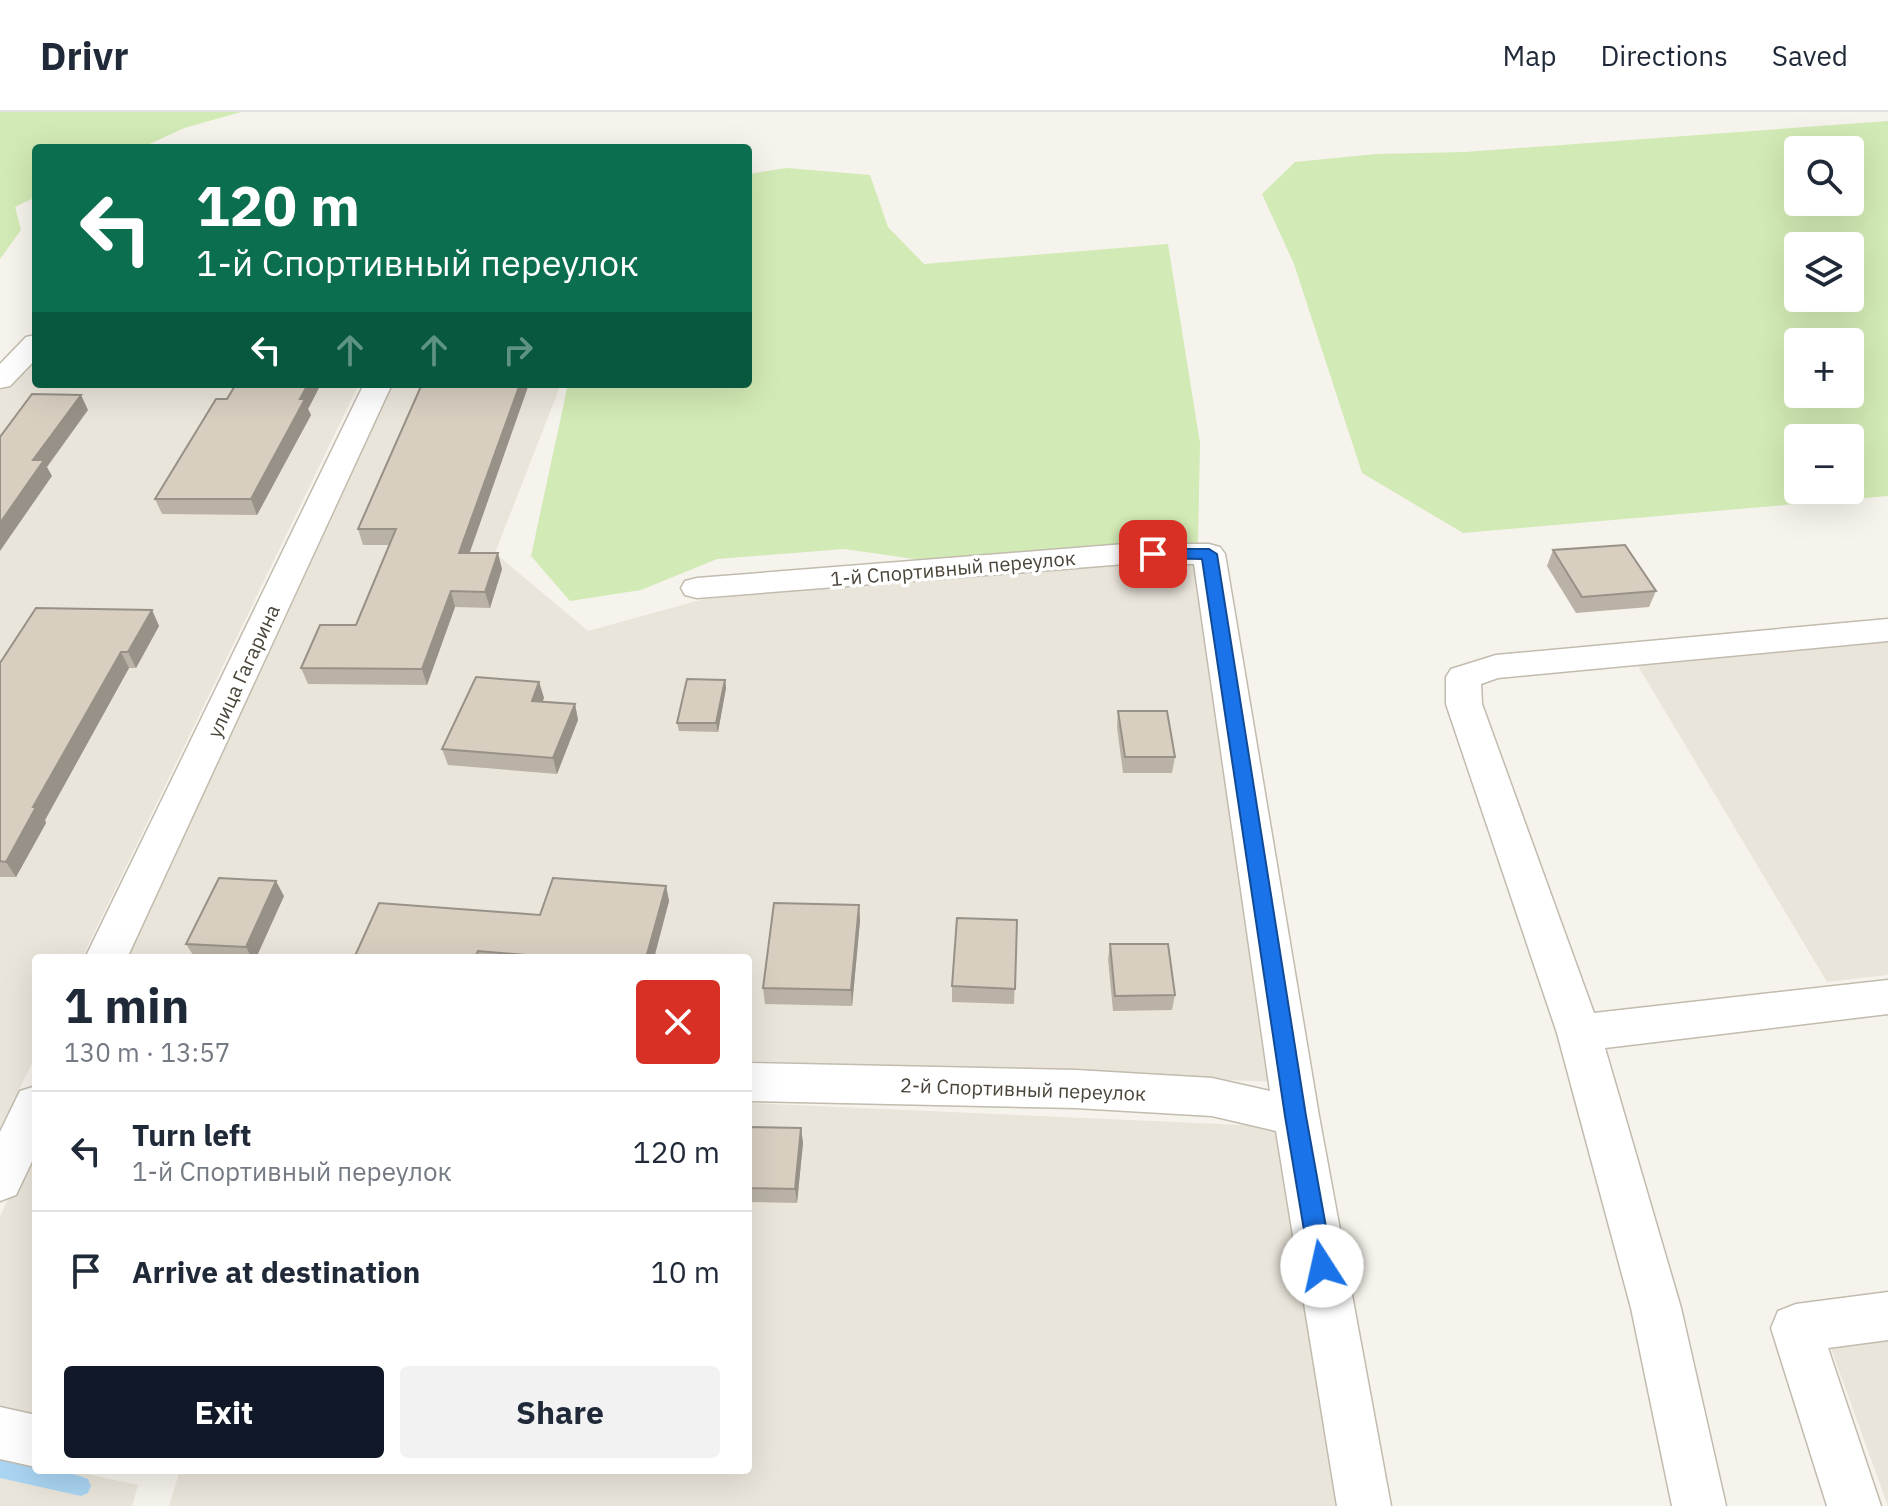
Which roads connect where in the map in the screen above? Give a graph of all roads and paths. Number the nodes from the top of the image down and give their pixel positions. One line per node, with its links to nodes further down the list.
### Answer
1 (32, 347): 2 (street)
2 (0, 380)
3 (376, 388): 6 (street, улица Гагарина)
4 (697, 588): 11 (street, 1-й Спортивный переулок)
5 (1888, 630): 8 (street)
6 (108, 954)
7 (1888, 997): 8 (street)
8 (1579, 1033): 17 (street)
9 (752, 1082): 11 (street, 2-й Спортивный переулок)
10 (32, 1113): 12 (street)
11 (1296, 1116): 16 (street)
12 (0, 1180)
13 (1888, 1316): 18 (street)
14 (0, 1433): 15 (street)
15 (32, 1440)
16 (1364, 1506)
17 (1699, 1506)
18 (1854, 1506)

